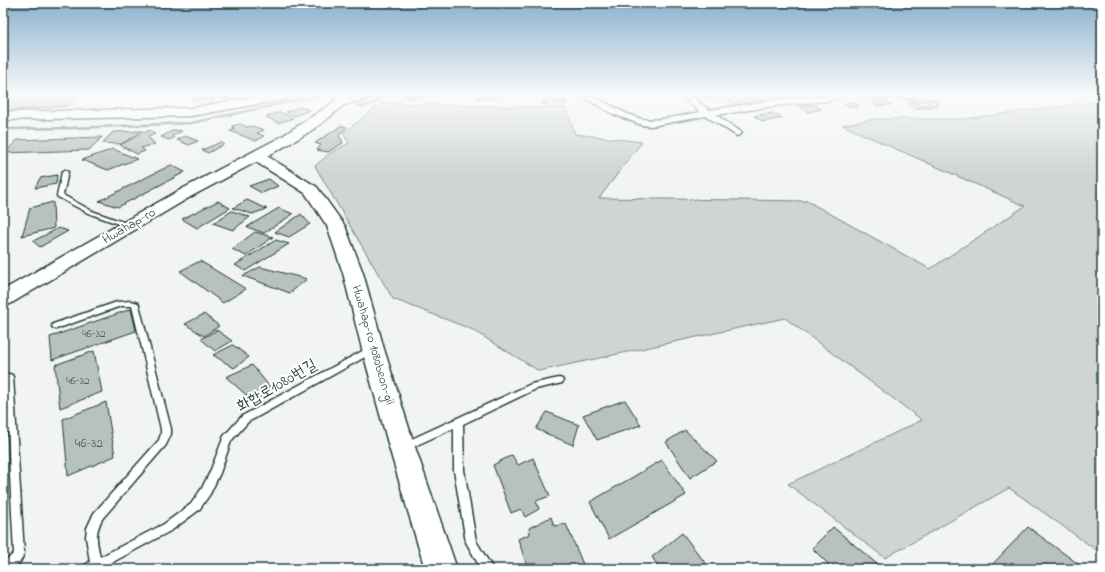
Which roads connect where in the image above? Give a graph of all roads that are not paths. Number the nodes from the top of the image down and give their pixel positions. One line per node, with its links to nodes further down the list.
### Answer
1 (313, 122): 6 (street, Hwahap-ro)
2 (641, 122): 3 (street)
3 (658, 122)
4 (720, 122): 5 (street)
5 (737, 133)
6 (264, 152): 8 (street, Hwahap-ro); 11 (street, Hwahap-ro 1080beon-gil)
7 (65, 172): 8 (lane)
8 (129, 226): 9 (street, Hwahap-ro)
9 (3, 299)
10 (56, 326): 17 (lane)
11 (373, 349): 15 (street, Hwahap-ro 1080beon-gil); 17 (lane, 화합로1080번길)
12 (9, 377): 16 (lane)
13 (559, 381): 14 (lane)
14 (458, 422): 15 (lane); 19 (lane)
15 (402, 447): 18 (street, Hwahap-ro 1080beon-gil)
16 (3, 567)
17 (92, 567)
18 (441, 569)
19 (487, 569)

